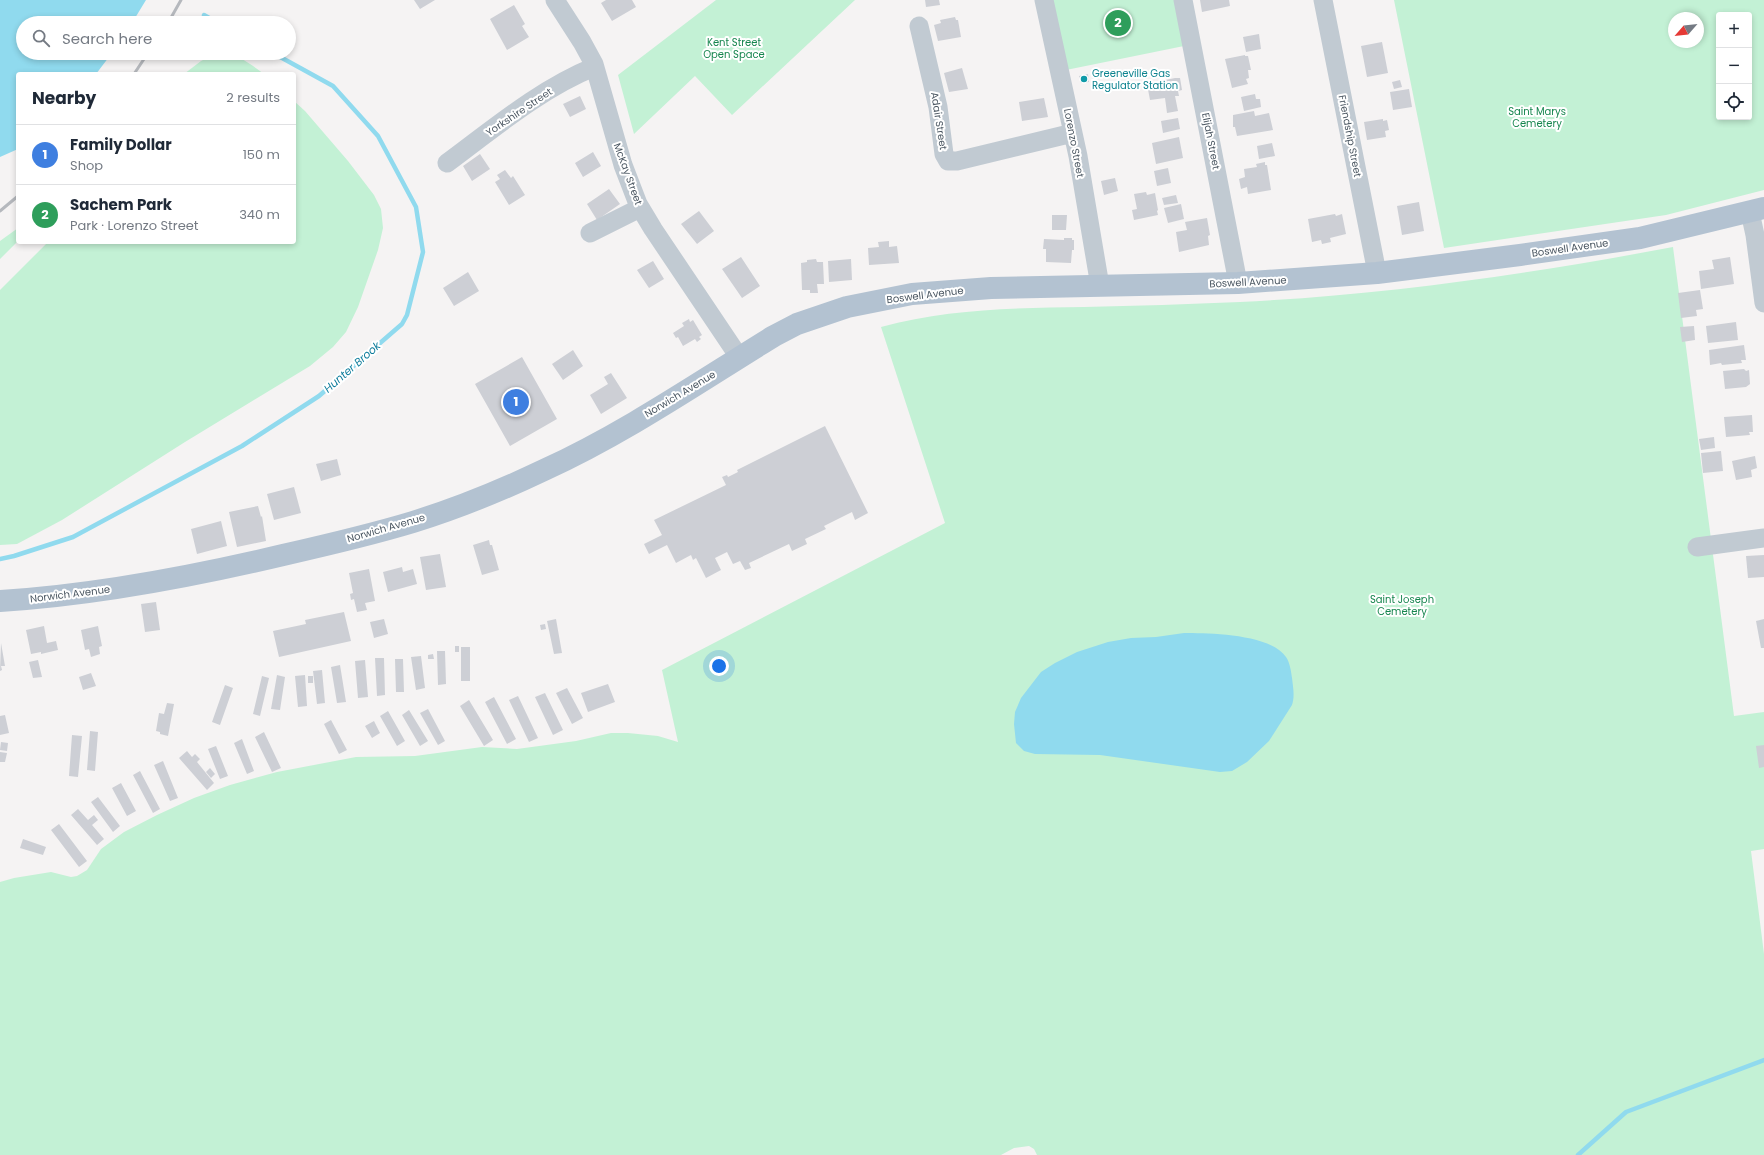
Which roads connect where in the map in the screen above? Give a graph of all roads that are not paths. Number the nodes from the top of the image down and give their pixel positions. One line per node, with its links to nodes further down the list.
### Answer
1 (555, 0): 6 (street, McKay Street)
2 (1044, 0): 7 (street, Lorenzo Street)
3 (1183, 0): 13 (street, Elijah Street)
4 (1322, 0): 12 (street, Friendship Street)
5 (919, 26): 7 (street, Adair Street)
6 (594, 67): 8 (street, Yorkshire Street); 9 (street, McKay Street)
7 (1073, 133): 14 (street, Lorenzo Street)
8 (447, 163)
9 (640, 208): 11 (street); 16 (street, McKay Street)
10 (1757, 210): 12 (main road, Boswell Avenue); 15 (street)
11 (590, 232)
12 (1377, 273): 13 (main road, Boswell Avenue)
13 (1238, 283): 14 (main road, Boswell Avenue)
14 (1100, 286): 16 (main road, Boswell Avenue)
15 (1764, 303)
16 (739, 357): 19 (main road, Norwich Avenue)
17 (1764, 538): 18 (street)
18 (1697, 547)
19 (0, 601)

